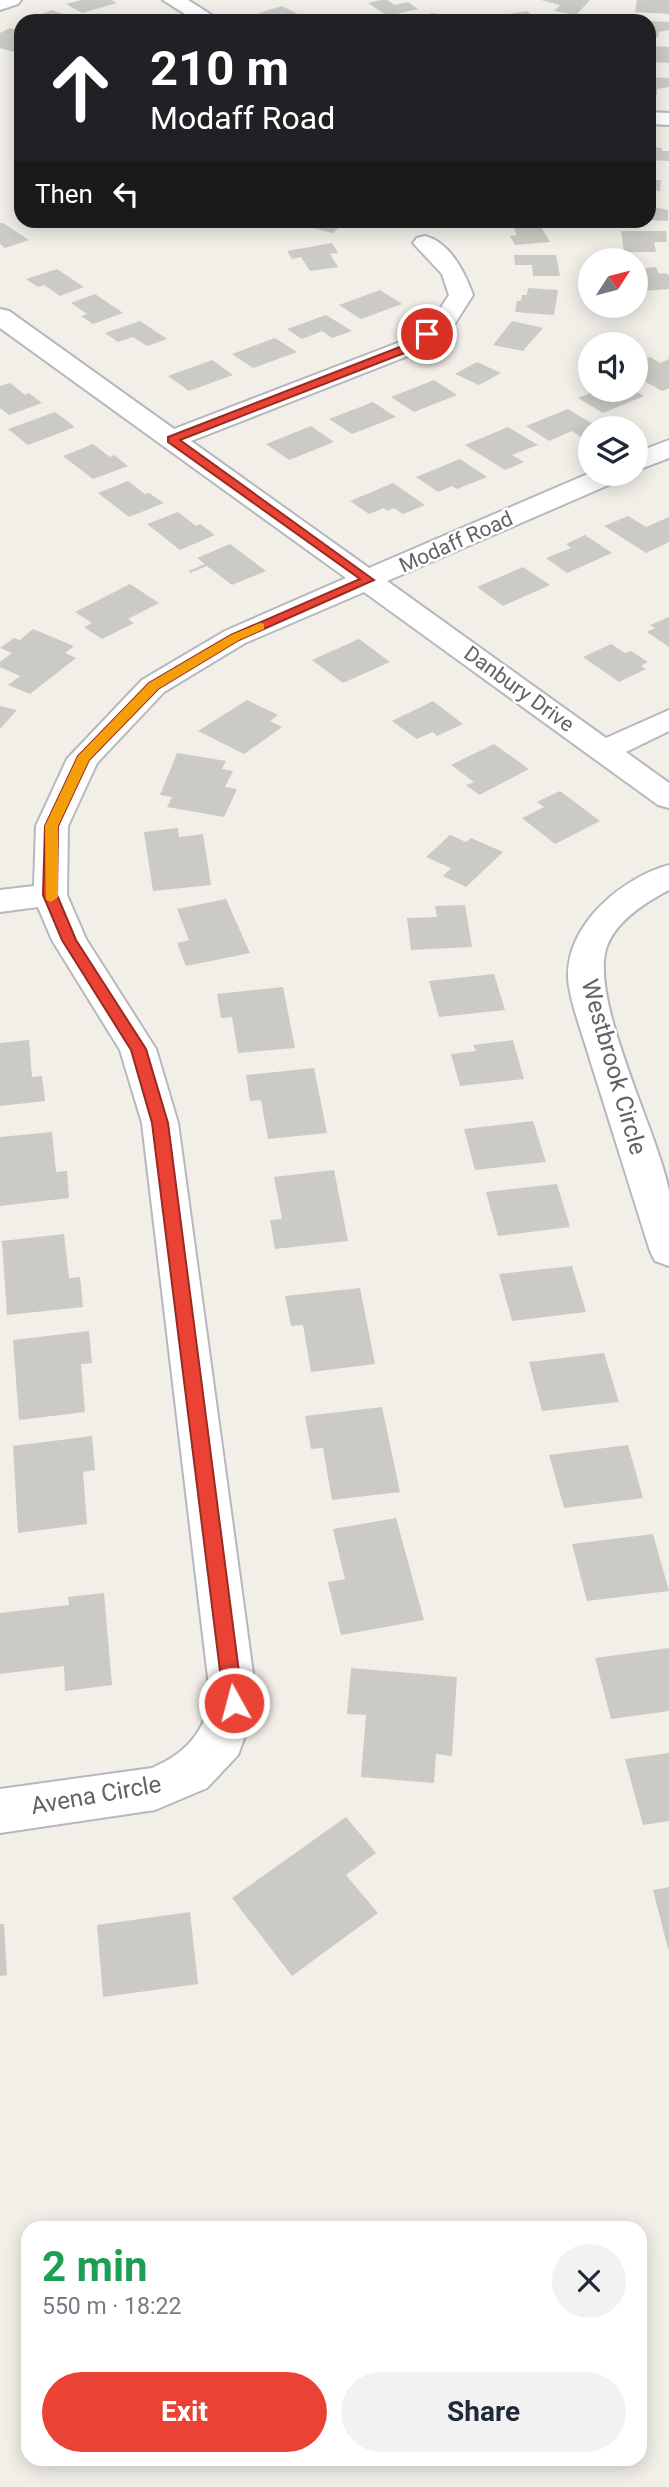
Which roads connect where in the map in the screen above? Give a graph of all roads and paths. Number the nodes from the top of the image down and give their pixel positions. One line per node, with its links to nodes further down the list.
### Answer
1 (11, 0): 3 (street)
2 (173, 0): 4 (street)
3 (0, 4)
4 (198, 14)
5 (425, 243): 7 (street)
6 (0, 316): 7 (street, Danbury Drive)
7 (172, 439): 11 (street, Danbury Drive)
8 (669, 449): 9 (street)
9 (648, 458)
10 (583, 486): 11 (street, Modaff Road)
11 (368, 580): 13 (street, Danbury Drive); 16 (street, Modaff Road)
12 (669, 719): 13 (street)
13 (605, 751): 14 (street, Danbury Drive)
14 (669, 798)
15 (669, 876): 18 (street, Westbrook Circle)
16 (50, 895): 17 (street); 19 (street, Avena Circle)
17 (0, 901)
18 (669, 1251)
19 (0, 1811)

